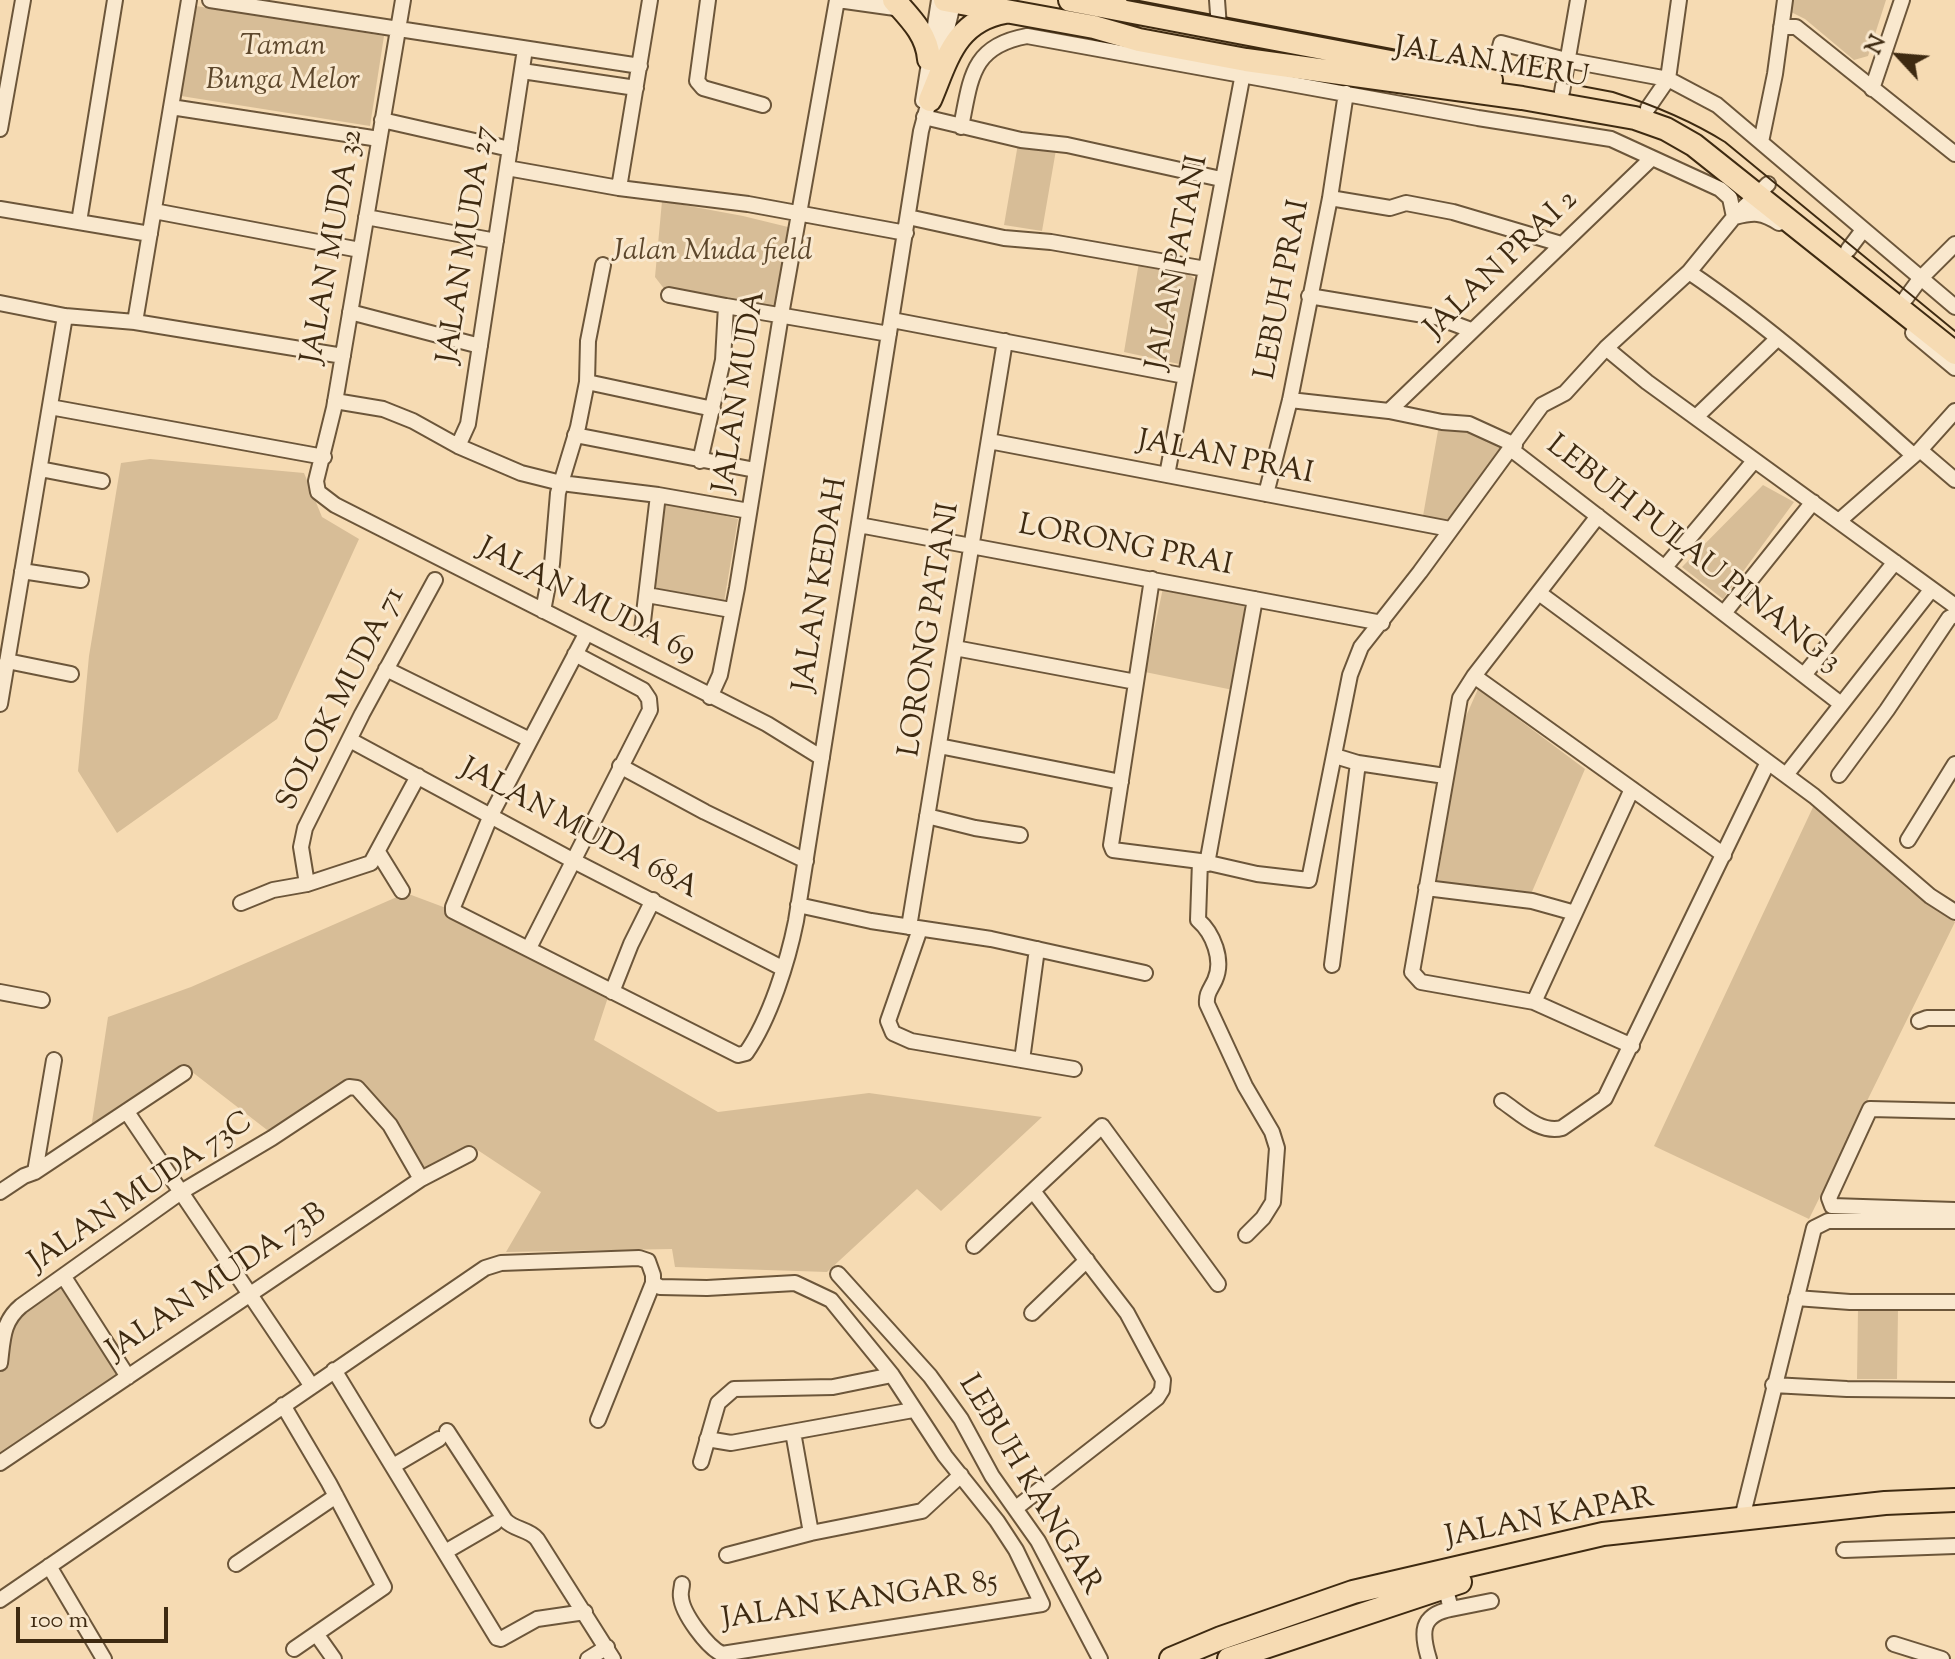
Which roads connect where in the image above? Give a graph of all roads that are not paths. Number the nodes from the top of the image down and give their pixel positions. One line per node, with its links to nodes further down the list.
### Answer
1 (23, 0): 22 (street)
2 (115, 0): 61 (street)
3 (189, 0): 38 (street)
4 (210, 0): 16 (street)
5 (403, 0): 21 (street, JALAN MUDA 32)
6 (650, 0): 26 (street)
7 (708, 0): 37 (street)
8 (838, 0): 17 (street); 57 (street, JALAN MUDA)
9 (948, 0): 18 (highway, JALAN MERU); 24 (street); 40 (street)
10 (1070, 0): 19 (highway, JALAN MERU)
11 (1217, 0): 19 (street)
12 (1578, 0): 25 (street)
13 (1679, 0): 29 (street)
14 (1785, 0): 20 (street)
15 (1902, 0): 34 (street)
16 (273, 5): 21 (street)
17 (898, 5): 24 (highway)
18 (1057, 22): 27 (highway, JALAN MERU); 40 (highway)
19 (1219, 27): 31 (highway, JALAN MERU); 32 (highway)
20 (1781, 27): 34 (street); 45 (street)
21 (398, 29): 23 (street); 41 (street, JALAN MUDA 32)
22 (8, 43): 43 (street)
23 (525, 49): 26 (street); 28 (street, JALAN MUDA 27)
24 (929, 59): 40 (street)
25 (1566, 60): 29 (street); 31 (street); 35 (street)
26 (640, 66): 33 (street)
27 (1244, 67): 32 (highway, JALAN MERU); 42 (street); 51 (street, JALAN PATANI)
28 (522, 71): 33 (street); 46 (street, JALAN MUDA 27)
29 (1668, 79): 39 (street); 45 (street)
30 (1400, 80): 32 (highway, JALAN MERU); 36 (street); 50 (highway, JALAN MERU)
31 (1491, 80): 35 (highway, JALAN MERU)
32 (1352, 84): 36 (street); 54 (street, LEBUH PRAI)
33 (636, 88): 52 (street)
34 (1872, 89): 47 (street)
35 (1562, 92): 39 (highway, JALAN MERU)
36 (1398, 104): 48 (street)
37 (763, 105)
38 (171, 107): 44 (street); 56 (street)
39 (1648, 108): 53 (highway, JALAN MERU)
40 (927, 109): 42 (street); 59 (street, JALAN KEDAH)
41 (382, 120): 44 (street, JALAN MUDA 32); 46 (street)
42 (961, 127): 51 (street)
43 (0, 129)
44 (379, 139): 58 (street, JALAN MUDA 32)
45 (1761, 142): 62 (street)
46 (510, 149): 49 (street, JALAN MUDA 27)
47 (1955, 154)
48 (1652, 158): 60 (street); 67 (street, JALAN PRAI 2)
49 (507, 168): 52 (street); 66 (street, JALAN MUDA 27)
50 (1729, 173): 53 (highway, JALAN MERU); 60 (street)
51 (1221, 179): 72 (street, JALAN PATANI)
52 (619, 188): 57 (street)
53 (1763, 189): 60 (street); 65 (highway, JALAN MERU); 70 (highway, JALAN MERU)
54 (1330, 198): 67 (street); 76 (street, LEBUH PRAI)
55 (0, 209): 61 (street)
56 (154, 211): 64 (street); 69 (street)
57 (800, 213): 63 (street); 82 (street, JALAN MUDA)
58 (366, 217): 66 (street); 69 (street, JALAN MUDA 32)
59 (908, 217): 63 (street, JALAN KEDAH); 72 (street)
60 (1734, 217): 65 (street); 73 (street)
61 (79, 222): 64 (street)
62 (1863, 230): 70 (street); 74 (street)
63 (906, 233): 85 (street, JALAN KEDAH)
64 (150, 234): 84 (street)
65 (1807, 234): 92 (highway, JALAN MERU); 94 (street)
66 (496, 241): 90 (street, JALAN MUDA 27)
67 (1561, 244): 86 (street, JALAN PRAI 2)
68 (1955, 244): 74 (street)
69 (360, 250): 81 (street, JALAN MUDA 32)
70 (1848, 250): 77 (highway, JALAN MERU)
71 (603, 265): 96 (street)
72 (1206, 269): 95 (street, JALAN PATANI)
73 (1689, 272): 87 (street); 91 (street)
74 (1920, 279): 77 (street); 80 (street)
75 (669, 295): 79 (street)
76 (1309, 296): 86 (street); 97 (street, LEBUH PRAI)
77 (1906, 298): 88 (highway, JALAN MERU)
78 (0, 303): 83 (street)
79 (726, 306): 82 (street); 100 (street)
80 (1955, 307)
81 (350, 312): 90 (street); 93 (street, JALAN MUDA 32)
82 (781, 315): 85 (street); 113 (street, JALAN MUDA)
83 (65, 316): 84 (street); 99 (street)
84 (135, 322): 93 (street)
85 (890, 327): 89 (street); 125 (street, JALAN KEDAH)
86 (1471, 330): 101 (street, JALAN PRAI 2)
87 (1777, 339): 103 (street); 108 (street)
88 (1955, 339)
89 (1005, 341): 95 (street); 105 (street, LORONG PATANI)
90 (480, 346): 106 (street, JALAN MUDA 27)
91 (1606, 348): 103 (street); 107 (street)
92 (1955, 353)
93 (343, 356): 98 (street, JALAN MUDA 32)
94 (1955, 368)
95 (1185, 376): 114 (street, JALAN PATANI)
96 (587, 382): 100 (street); 104 (street)
97 (1290, 400): 101 (street, LEBUH PULAU PINANG 3); 118 (street, LEBUH PRAI)
98 (335, 401): 106 (street); 109 (street, JALAN MUDA 32)
99 (50, 407): 109 (street); 112 (street)
100 (713, 409): 110 (street)
101 (1389, 411): 107 (street, LEBUH PULAU PINANG 3)
102 (1955, 411): 108 (street)
103 (1696, 417): 111 (street)
104 (575, 435): 110 (street); 117 (street)
105 (989, 441): 114 (street, JALAN PRAI); 127 (street, LORONG PATANI)
106 (458, 446): 117 (street)
107 (1513, 447): 123 (street, LEBUH PULAU PINANG 3); 126 (street)
108 (1917, 453): 115 (street); 124 (street)
109 (324, 457): 120 (street, JALAN MUDA 32)
110 (700, 461): 113 (street)
111 (1754, 461): 121 (street); 129 (street)
112 (40, 469): 116 (street); 130 (street)
113 (755, 470): 122 (street, JALAN MUDA)
114 (1167, 475): 118 (street, JALAN PRAI)
115 (1955, 480)
116 (102, 481)
117 (561, 483): 119 (street); 140 (street)
118 (1266, 494): 126 (street, JALAN PRAI)
119 (658, 495): 122 (street); 136 (street)
120 (324, 499): 140 (street, JALAN MUDA 69)
121 (1813, 502): 124 (street); 141 (street)
122 (749, 511): 139 (street, JALAN MUDA)
123 (1598, 516): 129 (street, LEBUH PULAU PINANG 3); 135 (street)
124 (1840, 520): 128 (street)
125 (859, 525): 127 (street, LORONG PRAI); 161 (street, JALAN KEDAH)
126 (1450, 529): 143 (street)
127 (972, 546): 131 (street, LORONG PRAI); 146 (street, LORONG PATANI)
128 (1895, 562): 134 (street); 151 (street)
129 (1665, 567): 141 (street, LEBUH PULAU PINANG 3)
130 (22, 571): 132 (street); 148 (street)
131 (1152, 579): 137 (street, LORONG PRAI); 153 (street)
132 (81, 580)
133 (433, 584): 149 (street, SOLOK MUDA 71)
134 (1931, 590): 138 (street); 156 (street)
135 (1539, 593): 152 (street); 162 (street)
136 (647, 595): 139 (street); 144 (street)
137 (1255, 599): 143 (street, LORONG PRAI); 180 (street)
138 (1955, 606)
139 (731, 610): 154 (street, JALAN MUDA)
140 (543, 611): 145 (street, JALAN MUDA 69)
141 (1724, 613): 151 (street, LEBUH PULAU PINANG 3)
142 (1955, 615): 167 (street)
143 (1382, 623): 160 (street)
144 (642, 630)
145 (586, 634): 147 (street); 154 (street, JALAN MUDA 69)
146 (955, 648): 153 (street); 159 (street, LORONG PATANI)
147 (575, 654): 158 (street); 165 (street)
148 (7, 661): 150 (street); 155 (street)
149 (386, 669): 157 (street, SOLOK MUDA 71); 158 (street)
150 (71, 674)
151 (1804, 675): 156 (street, LEBUH PULAU PINANG 3)
152 (1474, 676): 169 (street); 171 (street)
153 (1136, 682): 170 (street)
154 (710, 697): 161 (street, JALAN MUDA 69)
155 (0, 704)
156 (1841, 704): 166 (street)
157 (350, 740): 168 (street, JALAN MUDA 68A); 181 (street, SOLOK MUDA 71)
158 (530, 740): 172 (street)
159 (939, 746): 170 (street); 173 (street, LORONG PATANI)
160 (1335, 756): 163 (street); 180 (street)
161 (822, 758): 179 (street, JALAN KEDAH)
162 (1768, 762): 166 (street); 177 (street)
163 (1358, 763): 169 (street); 192 (street)
164 (1955, 764): 175 (street)
165 (620, 766): 178 (street); 179 (street)
166 (1786, 775): 187 (street)
167 (1839, 775)
168 (418, 776): 172 (street, JALAN MUDA 68A); 176 (street)
169 (1445, 776): 182 (street)
170 (1121, 782): 180 (street)
171 (1632, 789): 177 (street); 188 (street)
172 (491, 815): 178 (street, JALAN MUDA 68A); 190 (street)
173 (927, 816): 174 (street); 189 (street, LORONG PATANI)
174 (1020, 835)
175 (1908, 840)
176 (378, 852): 181 (street); 183 (street)
177 (1724, 855): 201 (street)
178 (572, 860): 184 (street, JALAN MUDA 68A); 190 (street)
179 (806, 861): 186 (street, JALAN KEDAH)
180 (1204, 862): 217 (street)
181 (307, 884): 185 (street)
182 (1426, 888): 188 (street); 198 (street)
183 (402, 891)
184 (653, 900): 193 (street, JALAN MUDA 68A); 196 (street)
185 (241, 903)
186 (798, 905): 189 (street); 193 (street, JALAN KEDAH)
187 (1955, 912)
188 (1575, 913): 198 (street)
189 (914, 928): 191 (street); 203 (street, LORONG PATANI)
190 (529, 948): 196 (street)
191 (1037, 949): 194 (street); 203 (street)
192 (1332, 965)
193 (782, 968): 196 (street, JALAN KEDAH)
194 (1145, 973)
195 (0, 992): 197 (street)
196 (612, 992)
197 (42, 1000)
198 (1534, 1002): 201 (street)
199 (1955, 1018): 200 (street)
200 (1919, 1021)
201 (1632, 1046): 206 (street)
202 (54, 1060): 210 (street)
203 (1022, 1060): 204 (street)
204 (1074, 1069)
205 (184, 1073): 208 (street)
206 (1502, 1101)
207 (1955, 1111): 215 (street)
208 (127, 1112): 210 (street); 214 (street)
209 (469, 1154): 211 (street, JALAN MUDA 73B)
210 (35, 1172): 213 (street)
211 (421, 1179): 214 (street, JALAN MUDA 73C); 224 (street, JALAN MUDA 73B)
212 (1033, 1191): 218 (street); 219 (street); 223 (street)
213 (0, 1192)
214 (181, 1192): 221 (street, JALAN MUDA 73C); 224 (street)
215 (1955, 1210)
216 (1955, 1221): 225 (street)
217 (1246, 1235)
218 (974, 1246)
219 (1087, 1260): 227 (street); 246 (street)
220 (838, 1274): 246 (street, LEBUH KANGAR)
221 (64, 1277): 228 (street, JALAN MUDA 73C); 231 (street)
222 (653, 1283): 229 (street); 230 (street); 237 (street)
223 (1218, 1284)
224 (250, 1294): 231 (street, JALAN MUDA 73B); 232 (street)
225 (1796, 1298): 226 (street); 233 (street)
226 (1955, 1302)
227 (1032, 1313)
228 (0, 1363)
229 (334, 1370): 232 (street); 242 (street)
230 (892, 1375): 236 (street); 239 (street)
231 (128, 1377): 241 (street, JALAN MUDA 73B)
232 (311, 1385): 235 (street)
233 (1773, 1385): 234 (street); 248 (street)
234 (1955, 1390)
235 (283, 1405): 244 (street); 256 (street)
236 (913, 1410): 238 (street); 243 (street)
237 (598, 1420)
238 (793, 1432): 239 (street); 250 (street)
239 (707, 1439): 240 (street)
240 (701, 1462)
241 (0, 1463)
242 (393, 1466): 253 (street); 264 (street)
243 (961, 1475): 250 (street); 262 (street)
244 (336, 1496): 255 (street); 265 (street)
245 (1955, 1500): 248 (highway, JALAN KAPAR)
246 (1016, 1508): 259 (street, LEBUH KANGAR)
247 (1955, 1513): 258 (highway, JALAN KAPAR)
248 (1742, 1518): 273 (highway, JALAN KAPAR)
249 (495, 1523): 253 (street)
250 (811, 1533): 254 (street)
251 (1955, 1546): 252 (street)
252 (1844, 1550)
253 (445, 1552): 264 (street)
254 (727, 1555)
255 (236, 1564)
256 (49, 1566): 260 (street); 269 (street)
257 (682, 1584): 262 (street, JALAN KANGAR 85)
258 (1445, 1586): 263 (street); 274 (highway, JALAN KAPAR)
259 (1061, 1589): 262 (street); 272 (street, LEBUH KANGAR)
260 (0, 1600)
261 (1491, 1601): 263 (street)
262 (1042, 1604)
263 (1451, 1609): 275 (street)
264 (585, 1612): 268 (street)
265 (317, 1635): 267 (street); 270 (street)
266 (1894, 1644): 276 (street)
267 (294, 1649)
268 (610, 1653): 271 (street)
269 (100, 1658)
270 (334, 1659)
271 (588, 1659)
272 (1100, 1659)
273 (1171, 1659)
274 (1229, 1659)
275 (1429, 1659)
276 (1942, 1659)

